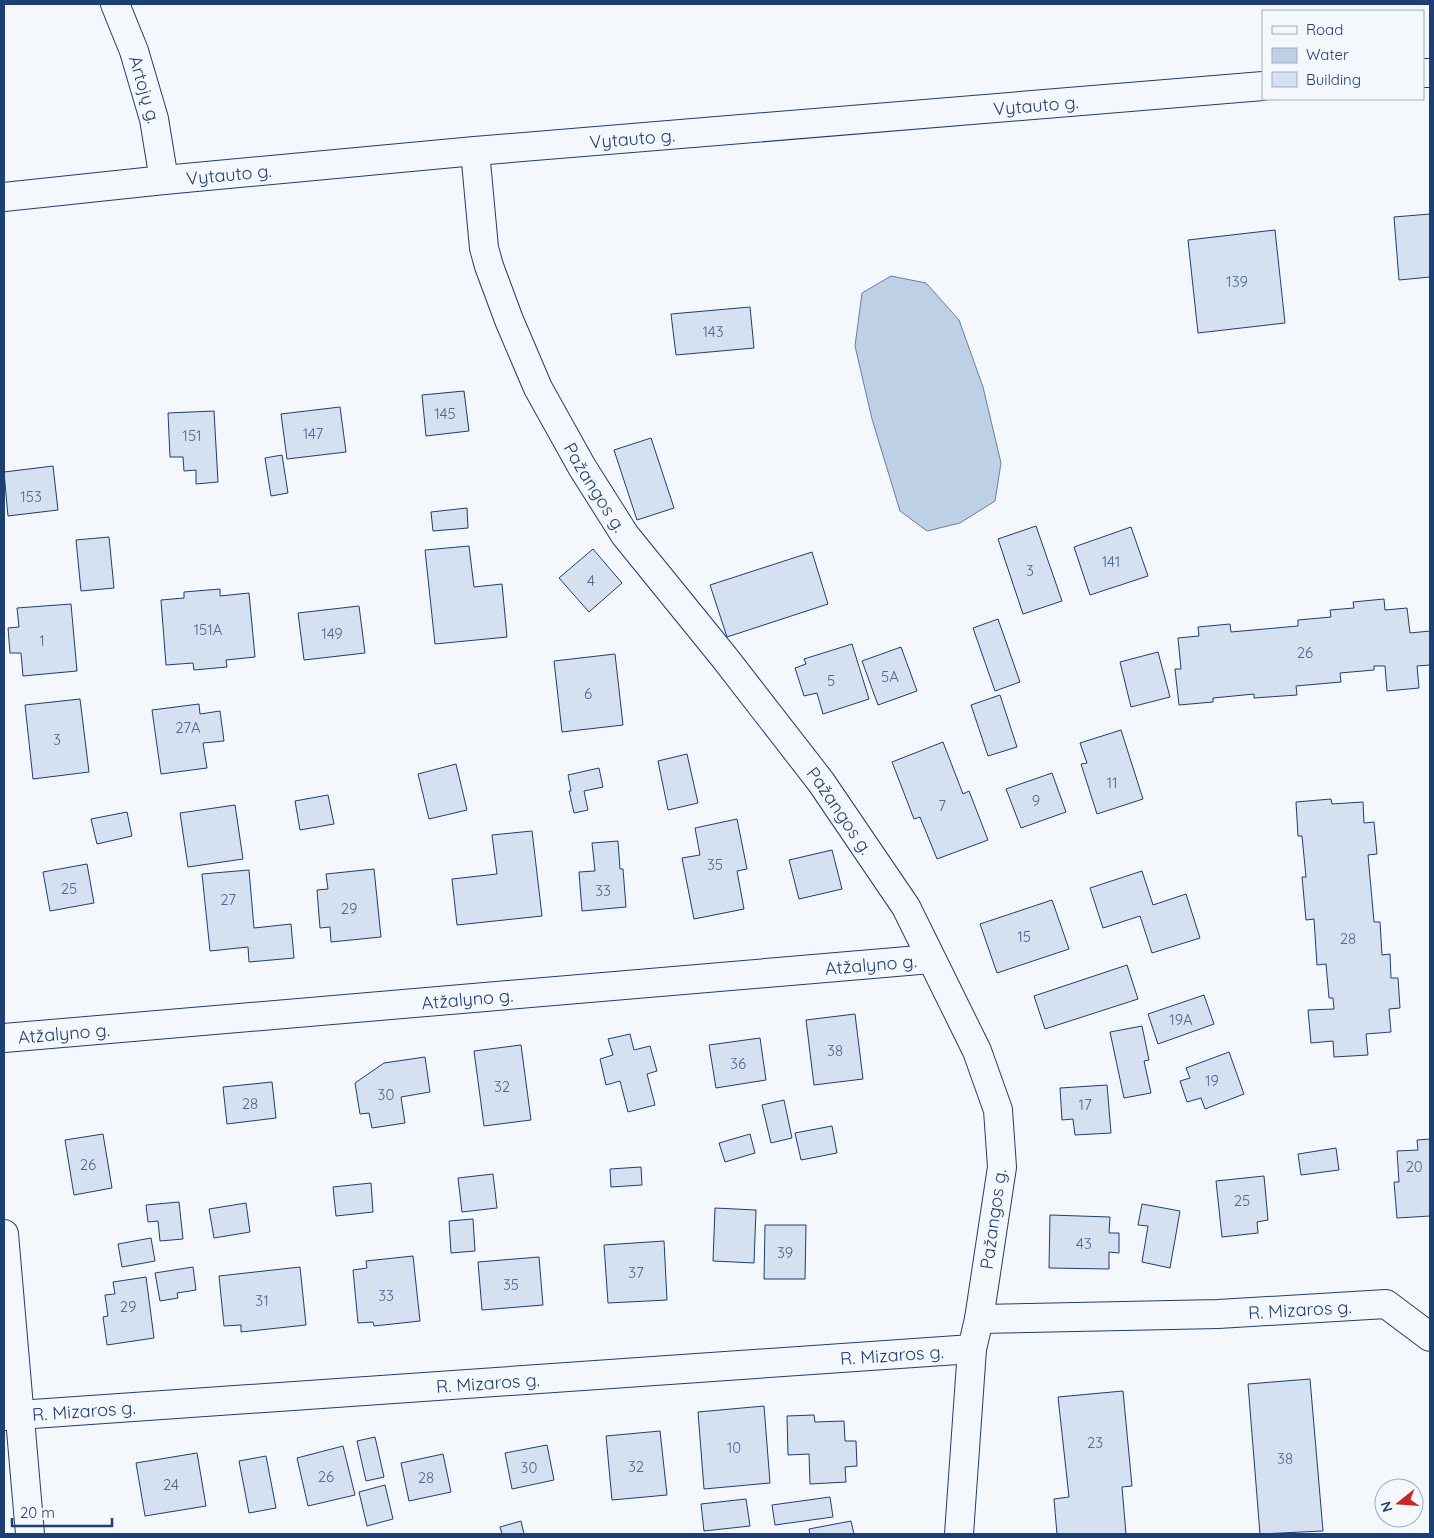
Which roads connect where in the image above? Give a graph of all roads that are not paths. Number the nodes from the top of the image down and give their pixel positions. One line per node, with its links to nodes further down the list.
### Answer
1 (115, 4): 4 (street, Artojų g.)
2 (1262, 86): 3 (street, Vytauto g.)
3 (475, 151): 4 (street, Vytauto g.); 6 (street, Pažangos g.)
4 (164, 180): 5 (street, Vytauto g.)
5 (4, 197)
6 (931, 959): 7 (street, Atžalyno g.); 9 (street, Pažangos g.)
7 (4, 1038)
8 (4, 1234): 12 (street)
9 (979, 1319): 10 (street, R. Mizaros g.); 11 (street, Pažangos g.)
10 (1430, 1337)
11 (972, 1349): 12 (street, R. Mizaros g.); 14 (street, Pažangos g.)
12 (12, 1415): 13 (street)
13 (30, 1534)
14 (959, 1534)

